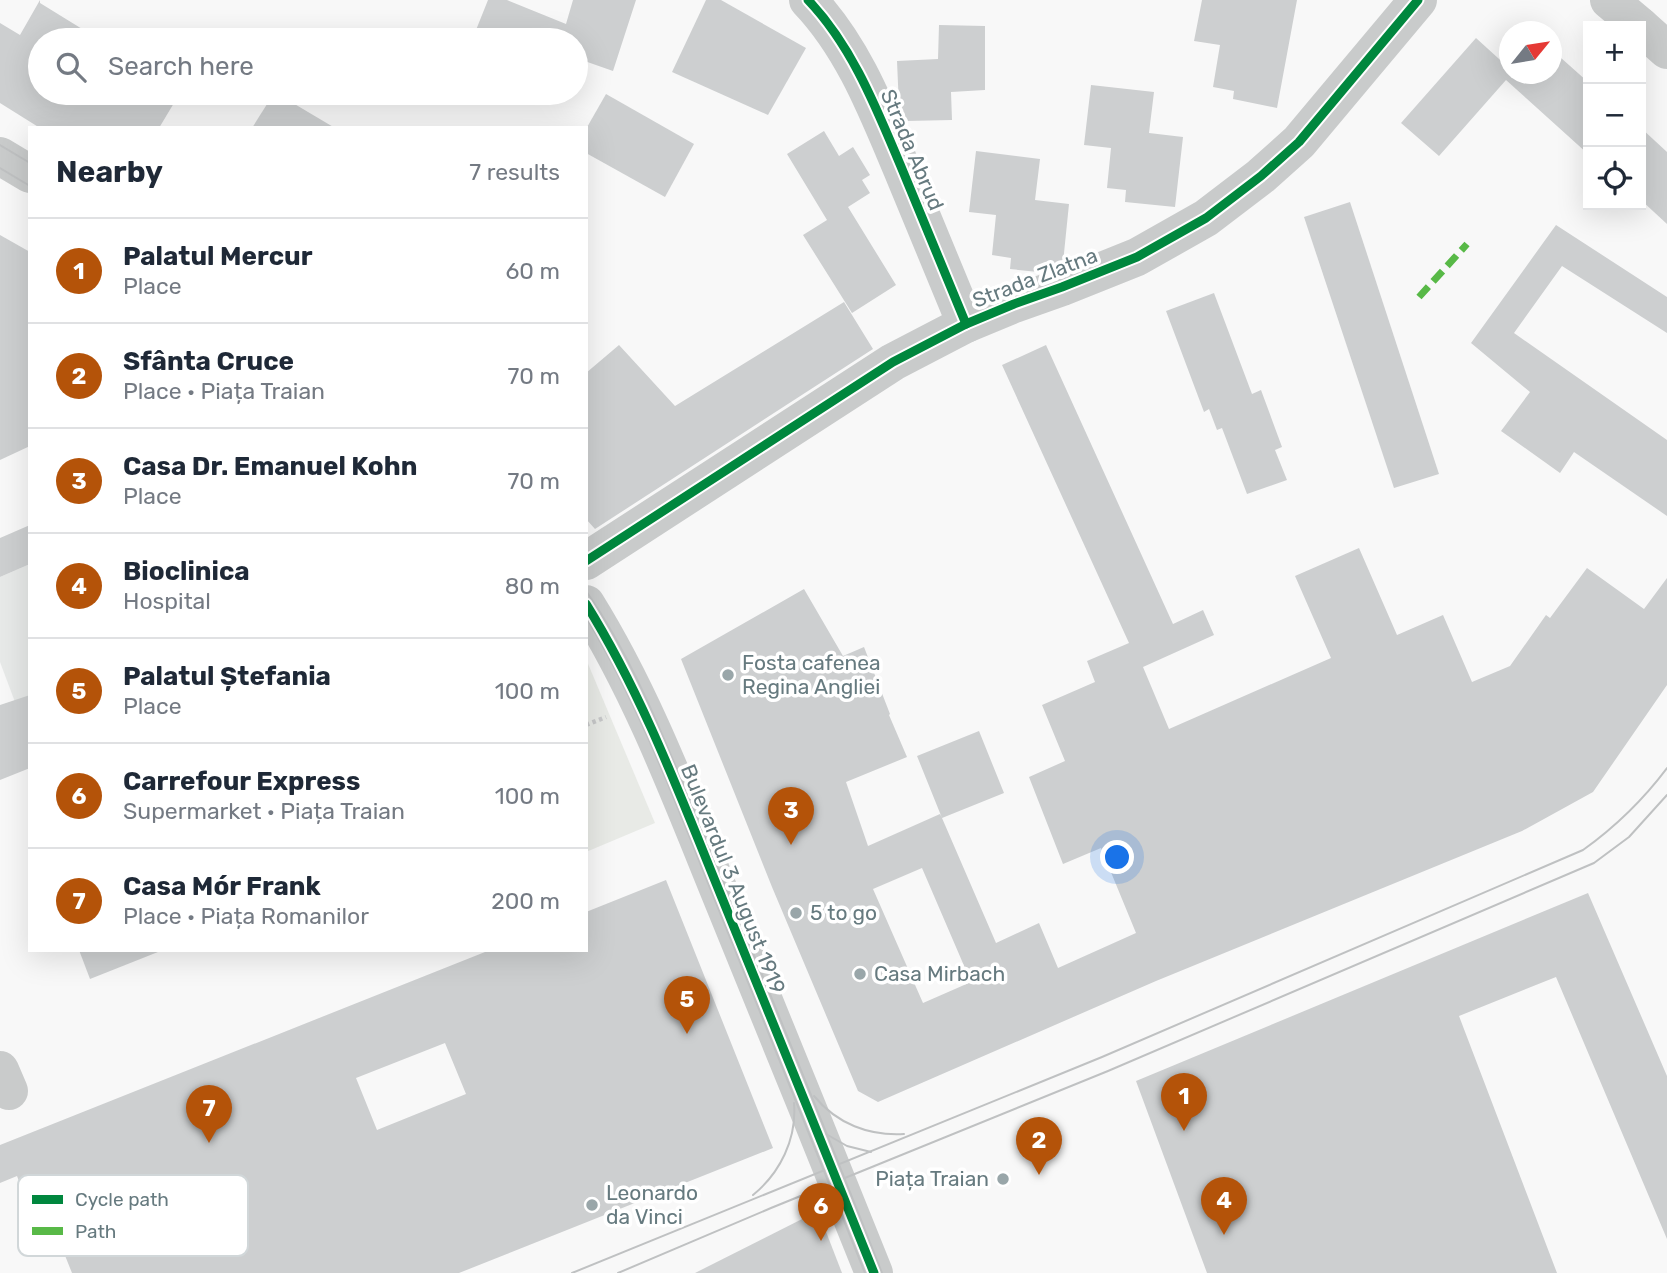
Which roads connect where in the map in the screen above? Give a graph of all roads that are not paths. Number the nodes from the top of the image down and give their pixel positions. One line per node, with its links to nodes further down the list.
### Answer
1 (808, 0): 9 (street, Strada Abrud)
2 (1418, 0): 9 (street, Strada Zlatna)
3 (1609, 0): 4 (street)
4 (1633, 21)
5 (1646, 32): 6 (street)
6 (1667, 50)
7 (0, 156): 8 (street)
8 (28, 173)
9 (966, 324): 10 (street, Strada Zlatna)
10 (588, 560)
11 (588, 607): 12 (street, Bulevardul 3 August 1919)
12 (874, 1273)

